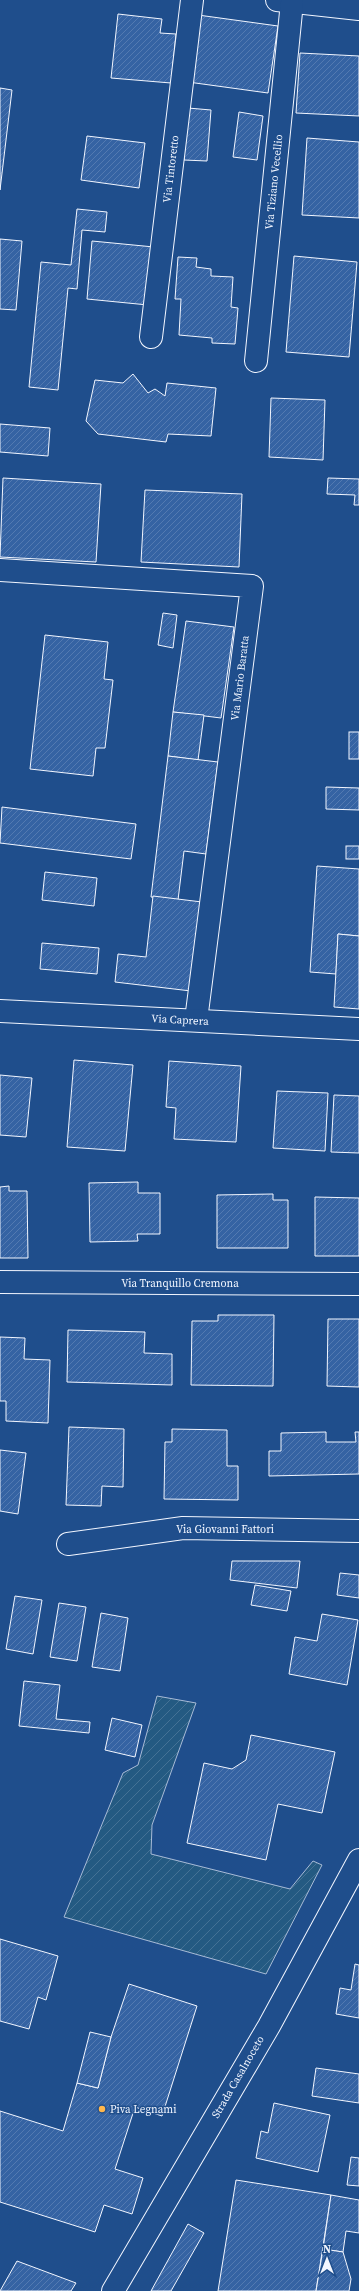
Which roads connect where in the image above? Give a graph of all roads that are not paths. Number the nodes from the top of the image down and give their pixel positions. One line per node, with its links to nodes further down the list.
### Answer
1 (192, 0): 4 (street, Via Tintoretto)
2 (284, 1): 3 (street); 5 (street, Via Tiziano Vecellio)
3 (359, 9)
4 (151, 337)
5 (256, 361)
6 (0, 570): 8 (street, Via Mario Baratta)
7 (0, 1011): 8 (street, Via Caprera)
8 (196, 1020): 9 (street, Via Caprera)
9 (359, 1029)
10 (0, 1282): 11 (street, Via Tranquillo Cremona)
11 (359, 1284)
12 (359, 1530): 13 (street, Via Giovanni Fattori)
13 (68, 1544)
14 (359, 1860): 15 (street, Strada Casalnoceto)
15 (113, 2291)

